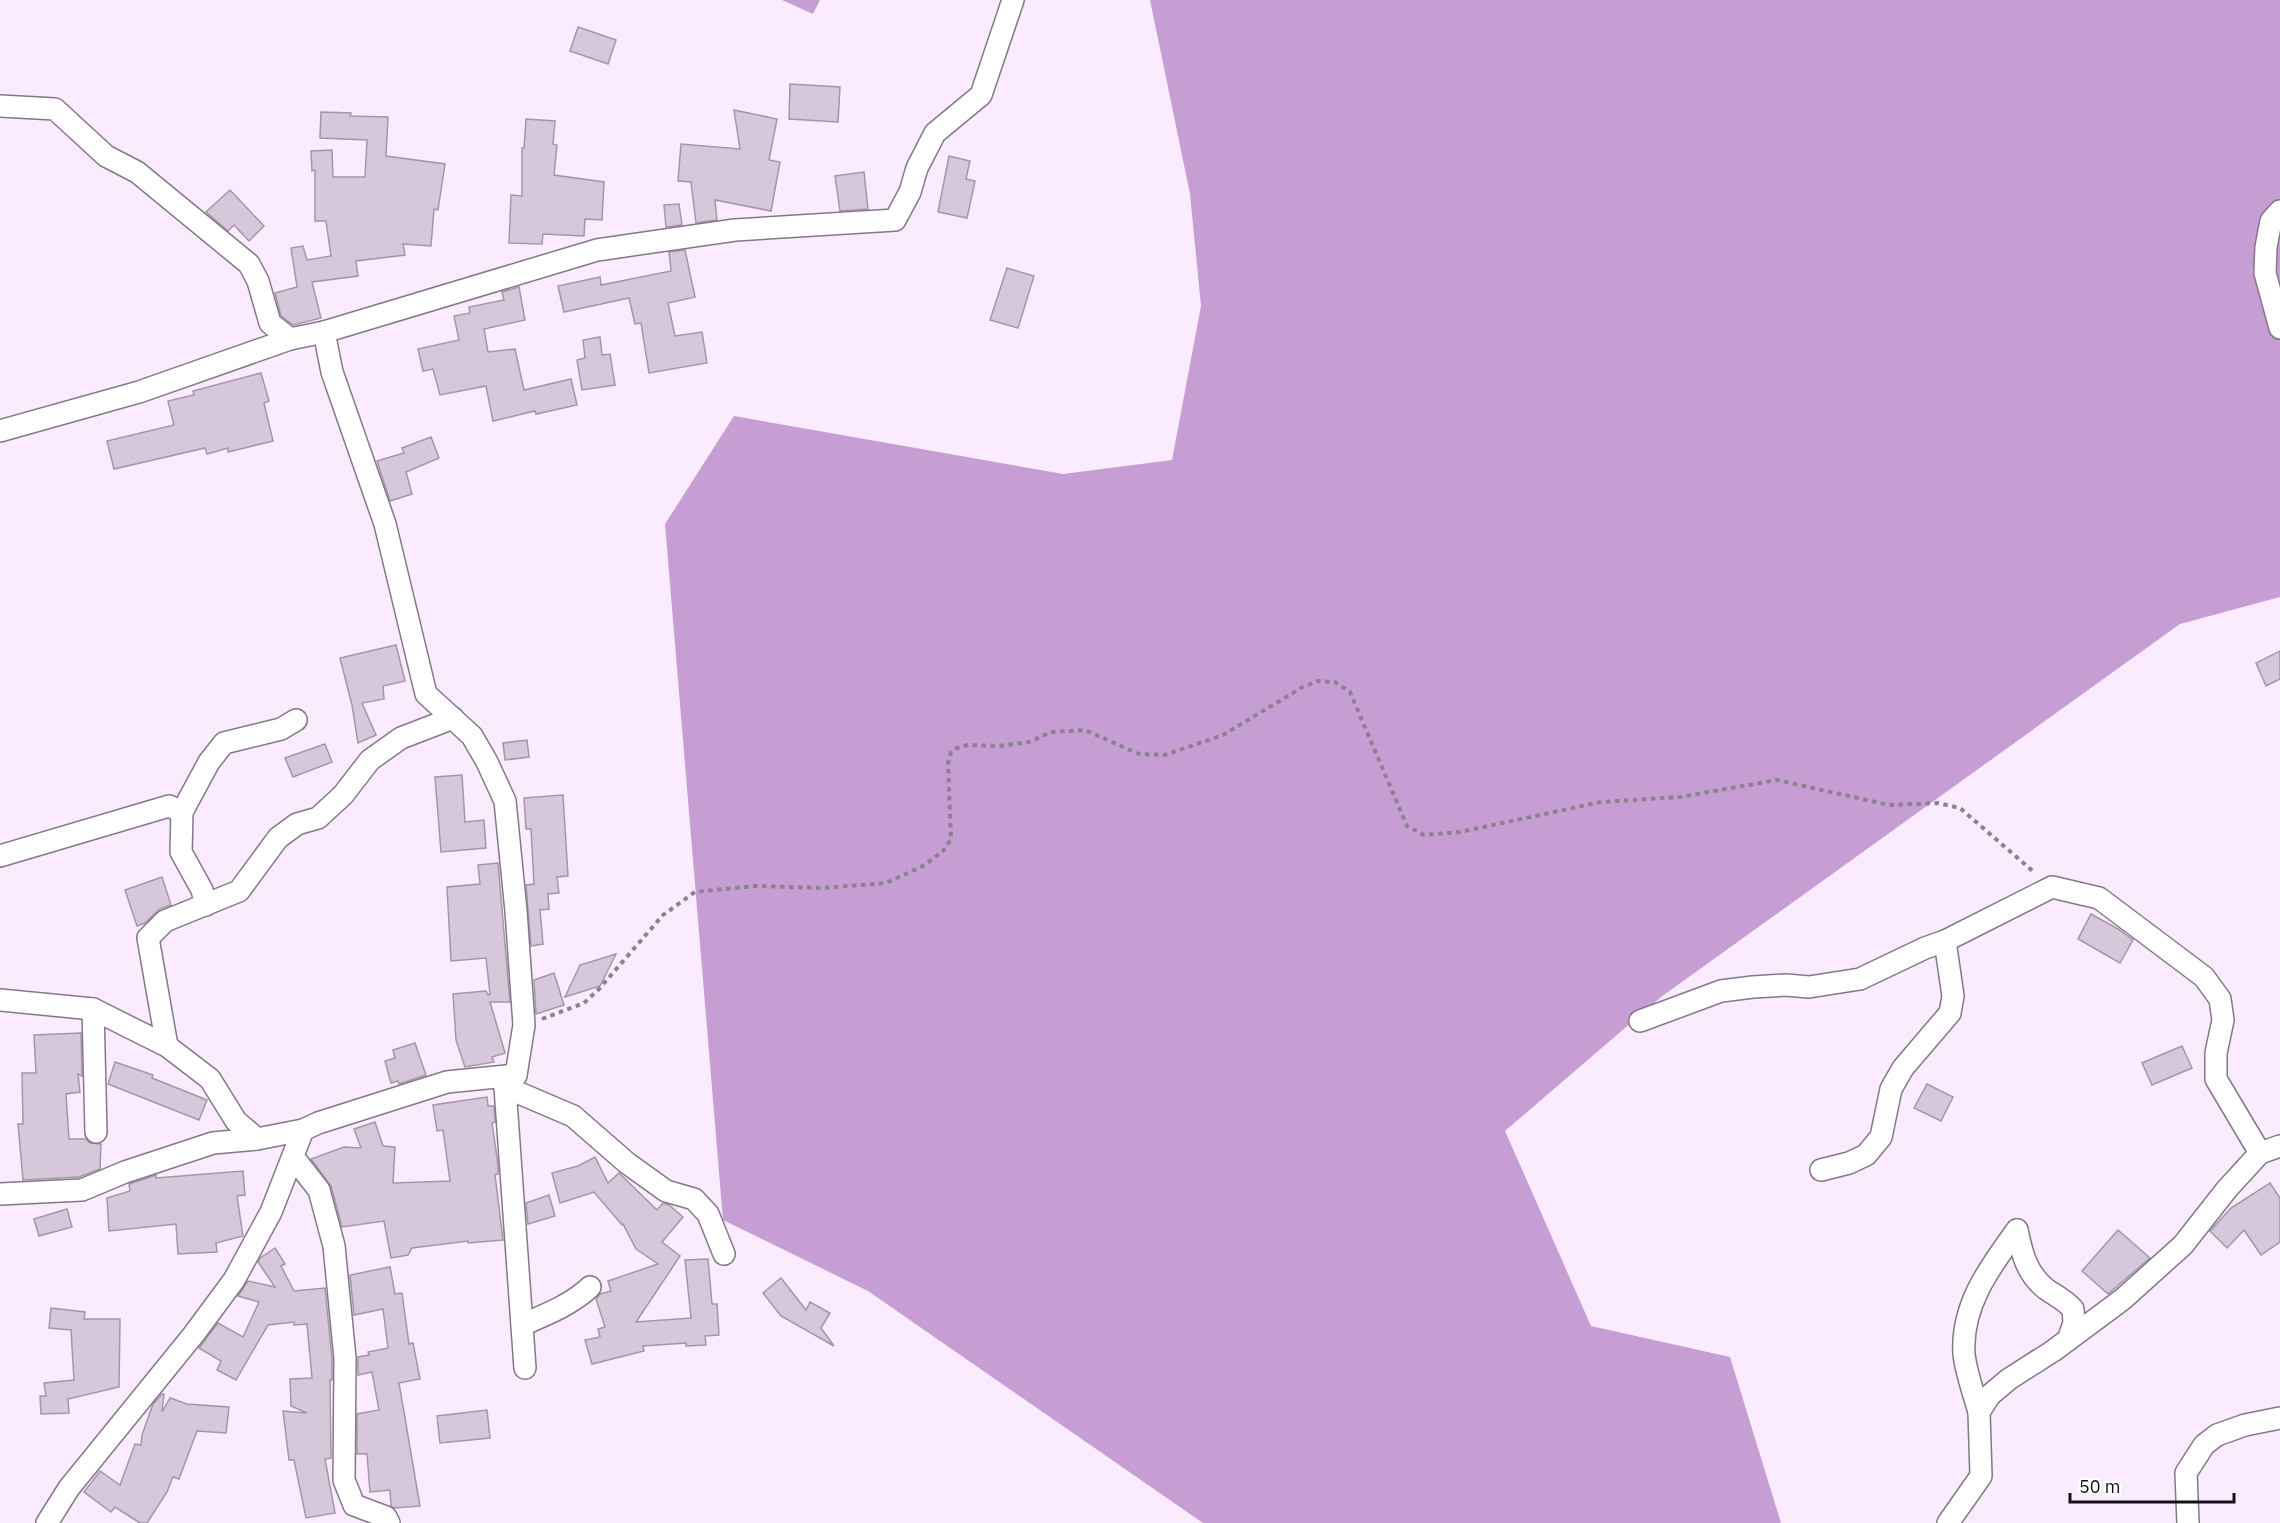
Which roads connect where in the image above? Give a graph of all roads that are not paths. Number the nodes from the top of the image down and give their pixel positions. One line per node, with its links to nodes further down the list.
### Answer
1 (1013, 0): 5 (street)
2 (0, 106): 6 (street)
3 (2280, 211): 4 (street)
4 (2280, 328)
5 (324, 332): 6 (street); 8 (street)
6 (290, 339): 7 (street)
7 (0, 431)
8 (453, 718): 12 (street); 18 (street)
9 (296, 720): 10 (street)
10 (182, 812): 11 (street); 12 (street)
11 (0, 855)
12 (206, 905): 17 (street)
13 (1945, 941): 16 (street); 23 (street); 25 (street)
14 (0, 1000): 15 (street)
15 (93, 1009): 17 (street); 20 (street)
16 (1640, 1021)
17 (167, 1046): 21 (street)
18 (510, 1081): 19 (street); 27 (street); 29 (street)
19 (303, 1131): 21 (street); 24 (street)
20 (96, 1132)
21 (257, 1139): 26 (street)
22 (2280, 1146): 23 (street)
23 (2260, 1153): 30 (street)
24 (294, 1158): 34 (street); 35 (street)
25 (1821, 1170)
26 (0, 1194)
27 (724, 1254)
28 (590, 1287): 29 (street)
29 (522, 1325): 31 (street)
30 (2068, 1340): 32 (street); 32 (street)
31 (525, 1368)
32 (1979, 1412): 36 (street)
33 (2280, 1418): 37 (street)
34 (47, 1523)
35 (389, 1523)
36 (1948, 1523)
37 (2188, 1523)

